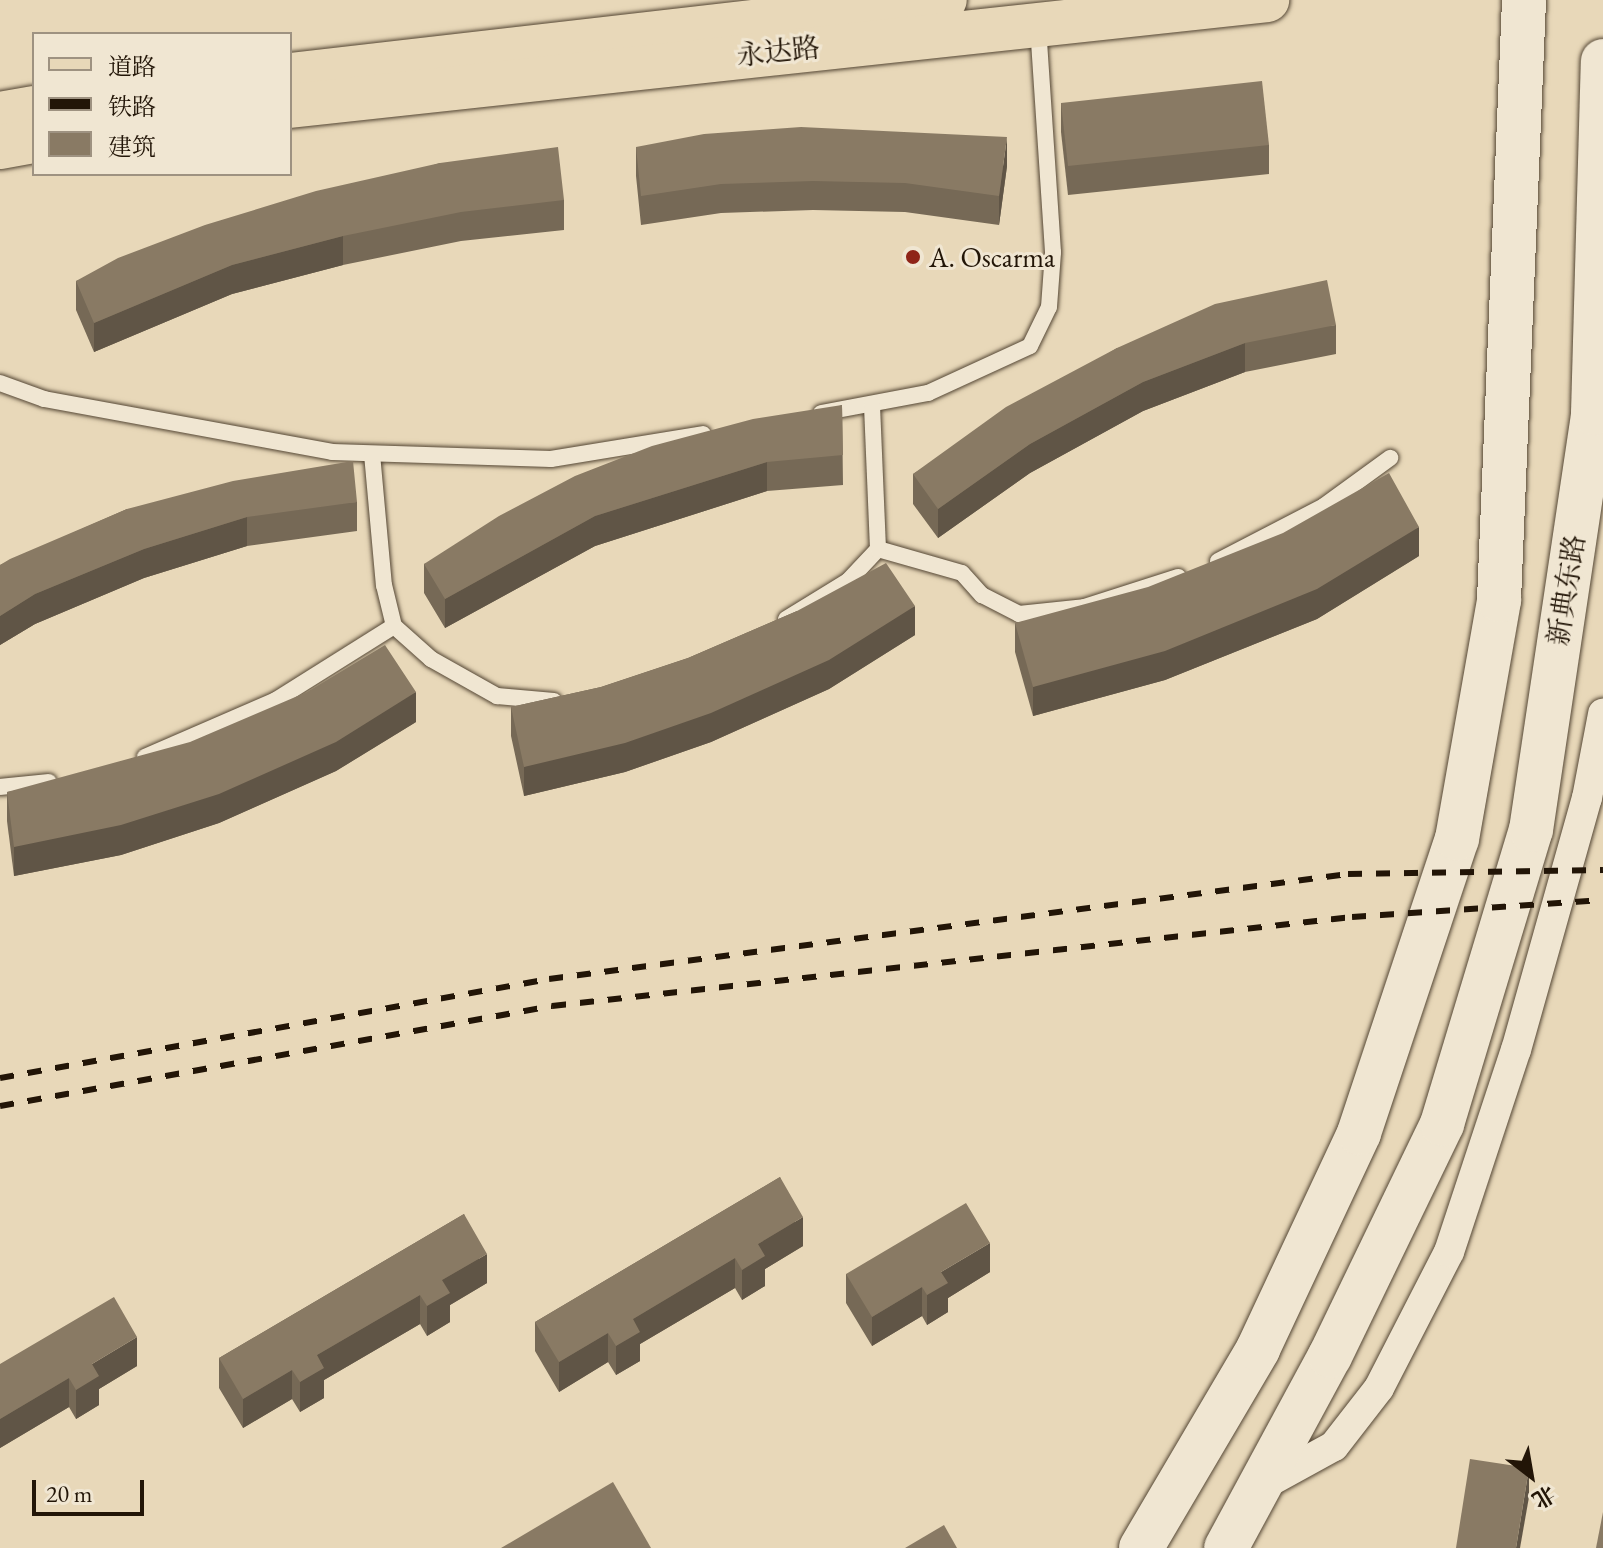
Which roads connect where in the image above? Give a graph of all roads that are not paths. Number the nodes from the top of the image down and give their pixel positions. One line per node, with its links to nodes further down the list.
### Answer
1 (945, 0): 6 (main road, 永达路)
2 (1267, 0): 4 (main road, 永达路)
3 (1524, 0): 28 (main road)
4 (1038, 26): 7 (main road, 永达路); 14 (lane)
5 (1603, 61): 12 (main road, 新典东路)
6 (292, 75)
7 (292, 106)
8 (32, 108): 9 (main road)
9 (0, 114)
10 (32, 141): 11 (main road)
11 (0, 147)
12 (1600, 276): 27 (main road, 新典东路)
13 (0, 383): 17 (lane)
14 (872, 404): 15 (lane); 19 (lane)
15 (800, 417)
16 (727, 431): 17 (lane)
17 (372, 454): 20 (lane)
18 (1390, 458): 19 (lane)
19 (878, 549): 21 (lane)
20 (394, 626): 22 (lane); 24 (lane)
21 (769, 628)
22 (573, 696)
23 (1603, 714): 27 (street)
24 (124, 766)
25 (67, 779): 26 (lane)
26 (0, 787)
27 (1259, 1487): 29 (main road, 新典东路)
28 (1141, 1548)
29 (1226, 1548)

